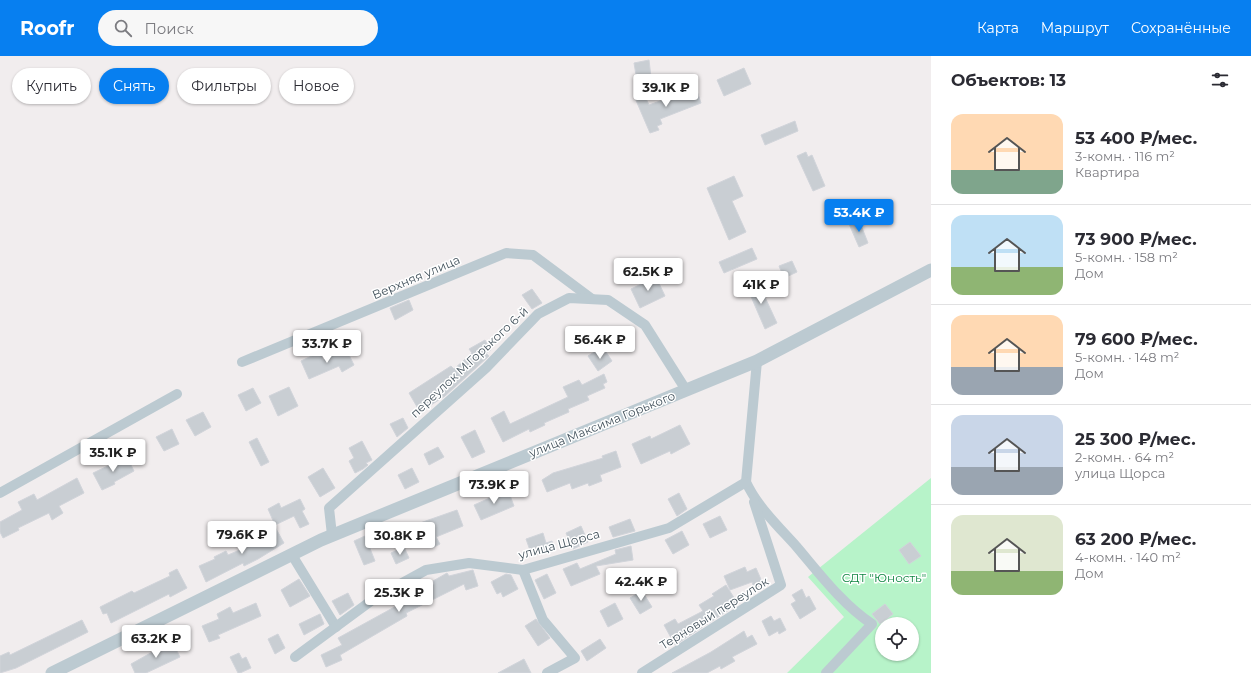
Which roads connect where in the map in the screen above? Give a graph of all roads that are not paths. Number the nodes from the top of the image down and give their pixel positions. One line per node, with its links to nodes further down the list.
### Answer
1 (931, 270): 3 (street, улица Максима Горького)
2 (592, 299): 4 (street, Верхняя улица); 5 (street, переулок М.Горького 6-й); 10 (street, переулок М.Горького 6-й)
3 (757, 361): 5 (street, улица Максима Горького); 7 (street)
4 (242, 362)
5 (686, 390): 10 (street, улица Максима Горького)
6 (177, 394): 8 (street)
7 (746, 482): 9 (street); 12 (street, улица Щорса)
8 (0, 493)
9 (753, 497): 17 (street, Терновый переулок); 18 (street)
10 (332, 536): 11 (street, улица Максима Горького)
11 (292, 555): 13 (street); 15 (street, улица Максима Горького)
12 (523, 570): 13 (street, улица Щорса); 16 (street)
13 (336, 627): 14 (street, улица Щорса)
14 (295, 657)
15 (57, 672)
16 (547, 673)
17 (642, 673)
18 (826, 673)

